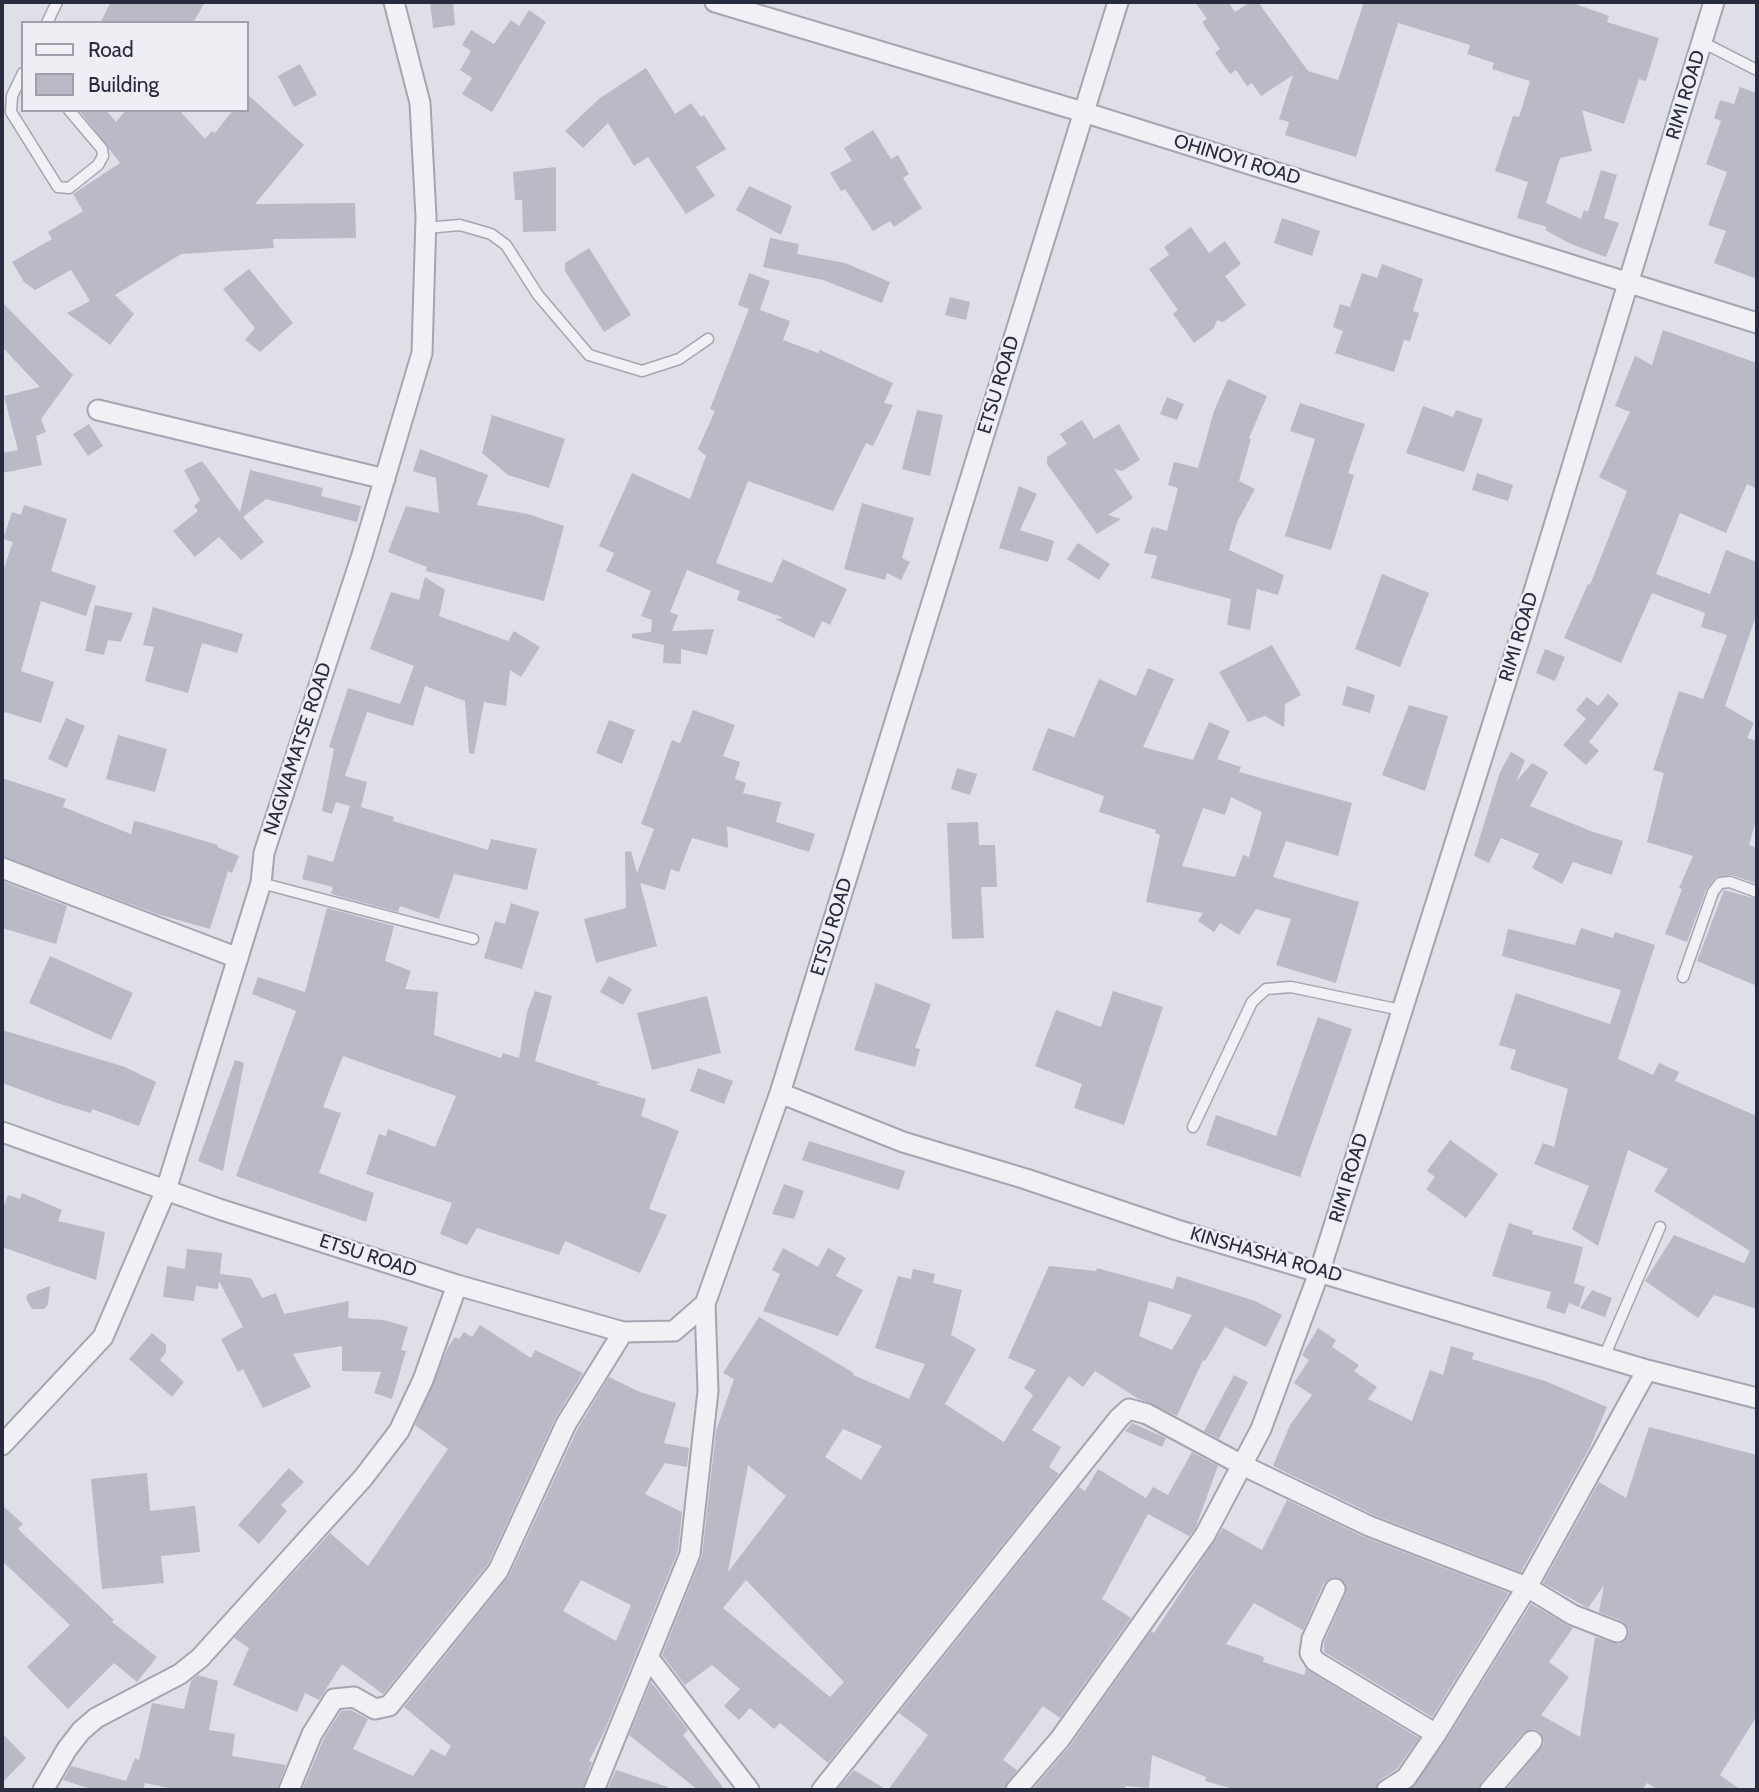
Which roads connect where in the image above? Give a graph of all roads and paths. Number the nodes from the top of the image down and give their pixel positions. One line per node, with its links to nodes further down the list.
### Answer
1 (57, 2): 6 (lane)
2 (394, 2): 12 (street, NAGWAMATSE ROAD)
3 (715, 2): 11 (street, OHINOYI ROAD)
4 (1118, 2): 11 (street, ETSU ROAD)
5 (1714, 2): 7 (street, RIMI ROAD)
6 (48, 21)
7 (1702, 42): 8 (lane); 13 (street, RIMI ROAD)
8 (1757, 70)
9 (21, 77): 10 (lane)
10 (71, 112)
11 (1083, 112): 13 (street, OHINOYI ROAD); 25 (street, ETSU ROAD)
12 (426, 228): 15 (lane); 17 (street, NAGWAMATSE ROAD)
13 (1628, 282): 14 (street, OHINOYI ROAD); 24 (street, RIMI ROAD)
14 (1757, 323)
15 (708, 339)
16 (98, 410): 17 (street)
17 (385, 479): 19 (street, NAGWAMATSE ROAD)
18 (2, 868): 22 (street)
19 (261, 883): 21 (lane); 22 (street, NAGWAMATSE ROAD)
20 (1757, 892): 23 (lane)
21 (473, 939)
22 (238, 958): 28 (street, NAGWAMATSE ROAD)
23 (1683, 977)
24 (1401, 1010): 26 (lane); 30 (street, RIMI ROAD)
25 (780, 1093): 30 (street, KINSHASHA ROAD); 32 (street, ETSU ROAD)
26 (1193, 1127)
27 (2, 1132): 28 (street, ETSU ROAD)
28 (166, 1190): 31 (street, ETSU ROAD); 37 (street, NAGWAMATSE ROAD)
29 (1660, 1227): 34 (lane)
30 (1320, 1270): 34 (street, KINSHASHA ROAD); 38 (street, RIMI ROAD)
31 (457, 1285): 33 (street, ETSU ROAD); 46 (street)
32 (705, 1304): 33 (street, ETSU ROAD); 42 (street)
33 (623, 1332): 47 (street)
34 (1604, 1357): 35 (street, KINSHASHA ROAD)
35 (1647, 1370): 36 (street, KINSHASHA ROAD); 39 (street)
36 (1757, 1398)
37 (2, 1445)
38 (1242, 1465): 39 (street); 50 (street); 51 (street, RIMI ROAD)
39 (1527, 1587): 41 (street); 43 (street)
40 (1335, 1589): 43 (street)
41 (1617, 1632)
42 (648, 1657): 48 (street); 49 (street)
43 (1436, 1734): 45 (street)
44 (1532, 1741): 53 (street)
45 (1412, 1784): 52 (street)
46 (43, 1790)
47 (289, 1790)
48 (594, 1790)
49 (749, 1790)
50 (821, 1790)
51 (1016, 1790)
52 (1387, 1790)
53 (1490, 1790)

